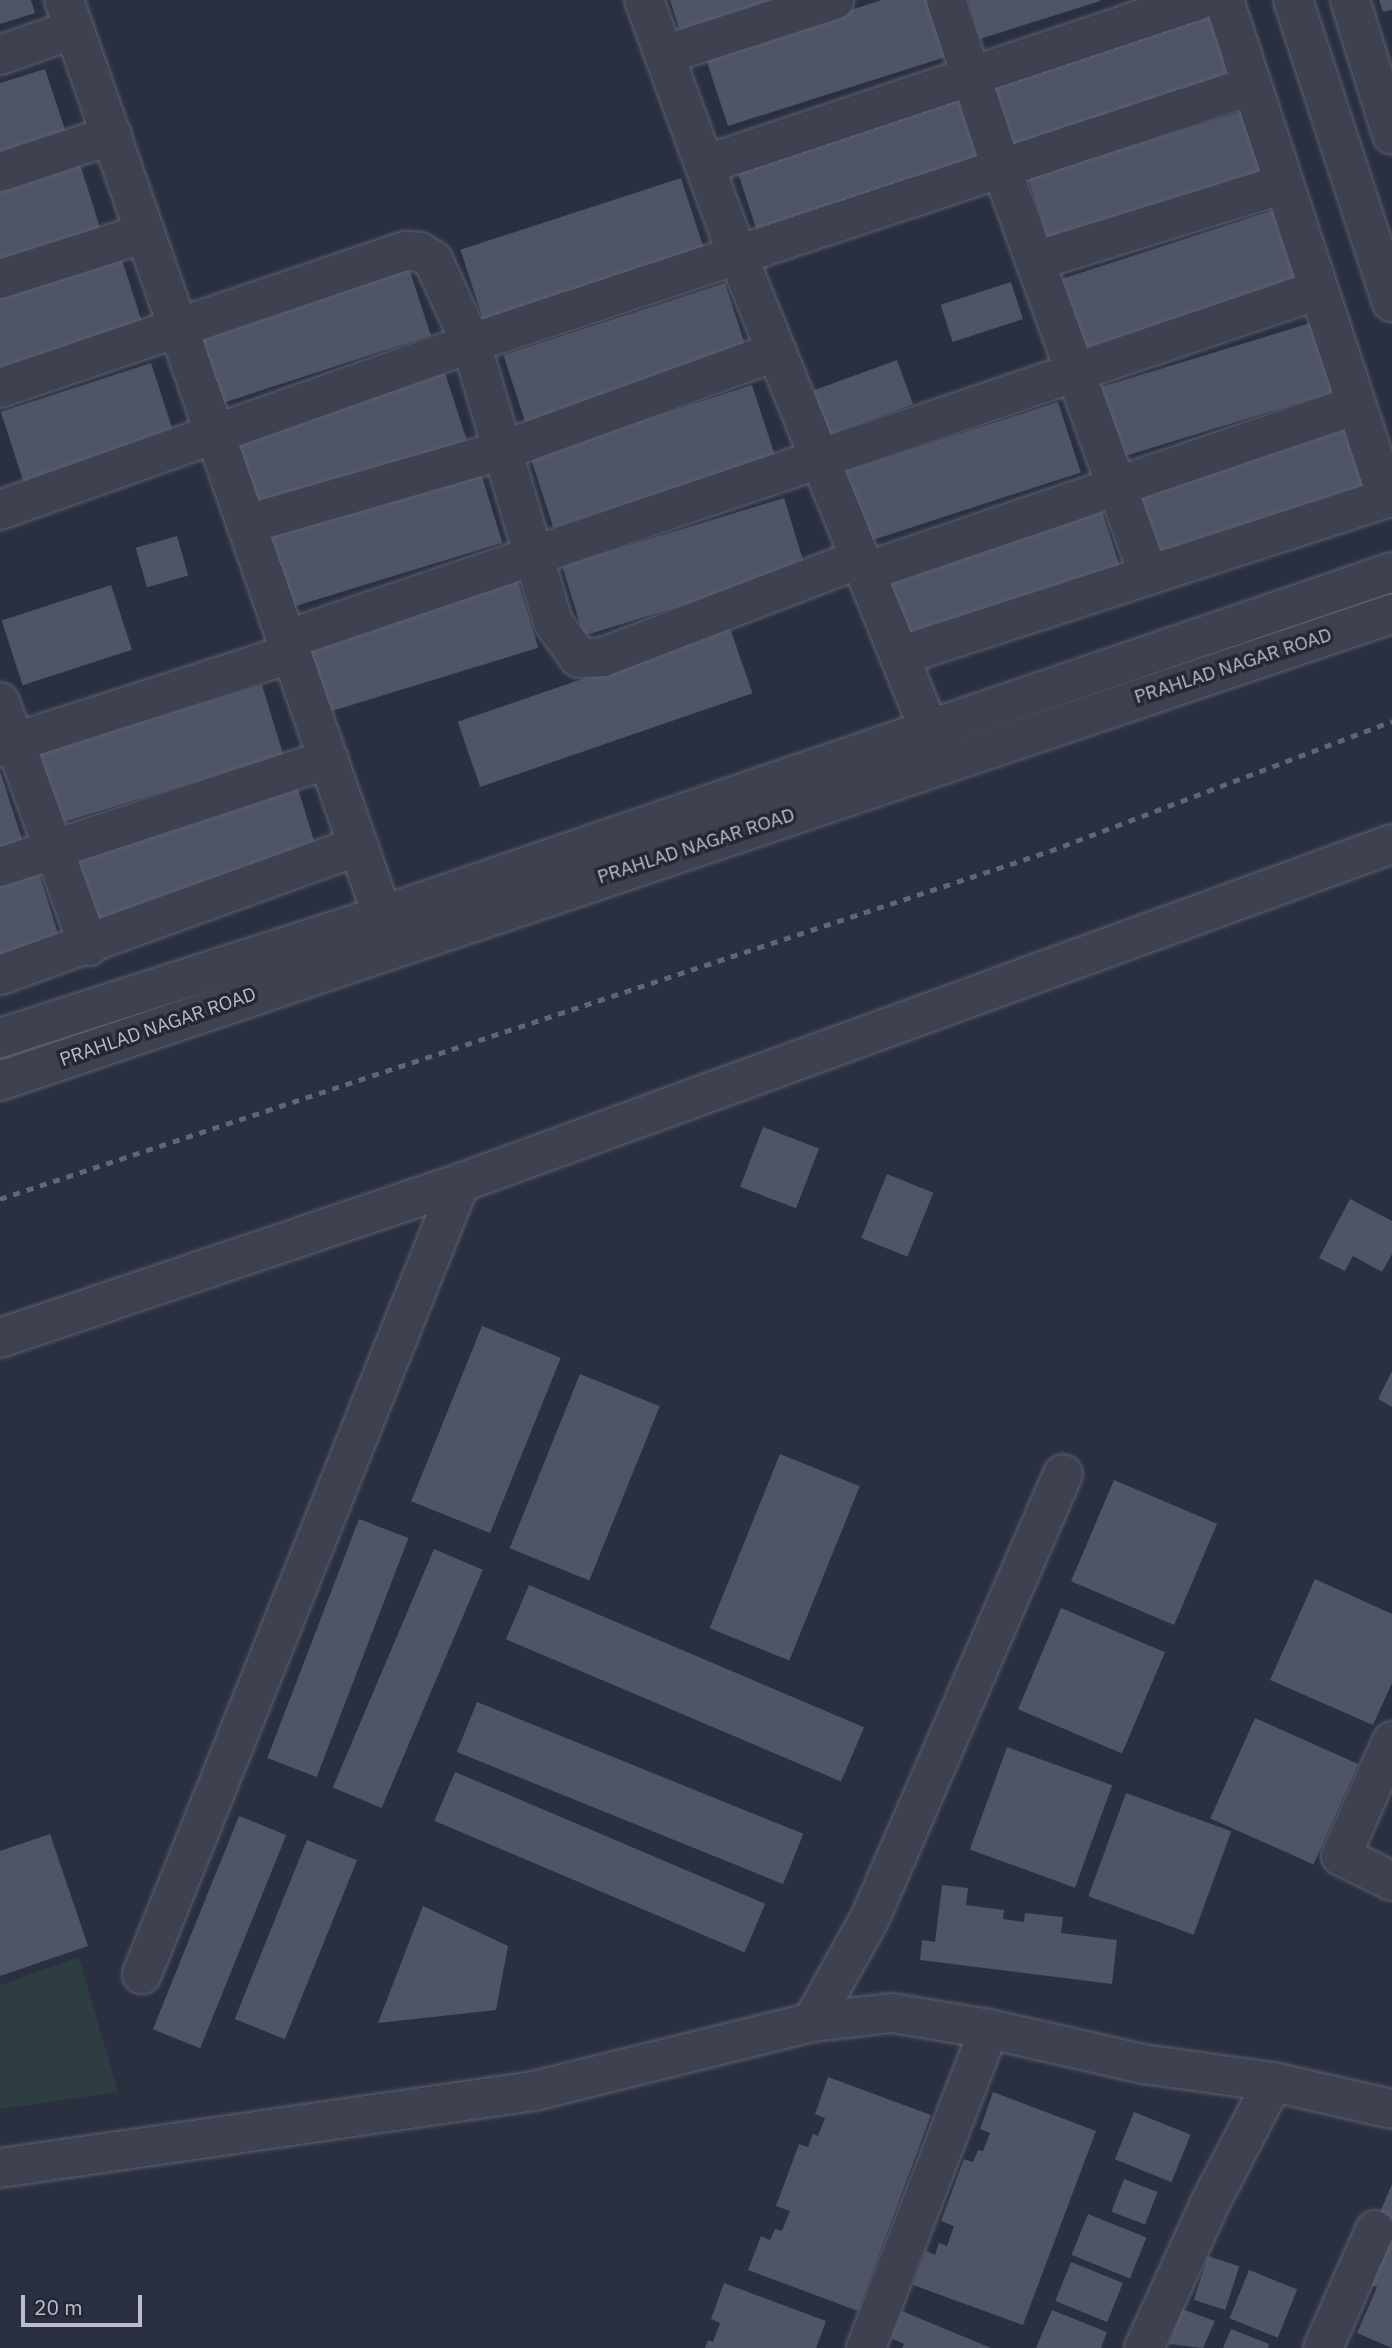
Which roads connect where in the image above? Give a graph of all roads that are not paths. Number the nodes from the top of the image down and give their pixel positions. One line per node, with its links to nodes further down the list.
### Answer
1 (644, 0): 11 (street)
2 (834, 0): 11 (street)
3 (946, 0): 12 (street)
4 (1199, 0): 12 (street)
5 (1224, 0): 13 (street)
6 (1293, 0): 25 (street)
7 (1350, 0): 9 (street)
8 (69, 14): 10 (street); 14 (street)
9 (1379, 43): 15 (street)
10 (0, 55)
11 (664, 55): 16 (street)
12 (971, 76): 16 (street); 17 (street)
13 (1251, 86): 17 (street); 19 (street)
14 (112, 135): 18 (street); 20 (street)
15 (1392, 135)
16 (705, 165): 21 (street)
17 (1001, 167): 21 (street); 22 (street)
18 (0, 173)
19 (1283, 184): 22 (street); 24 (street)
20 (145, 233): 23 (street); 26 (street)
21 (737, 254): 27 (street); 28 (street)
22 (1035, 261): 29 (street)
23 (0, 279)
24 (1318, 290): 29 (street); 31 (street)
25 (1392, 302)
26 (176, 328): 27 (street); 30 (street); 32 (street)
27 (471, 343): 32 (street); 33 (street)
28 (777, 351): 33 (street); 34 (street)
29 (1076, 373): 34 (street); 35 (street)
30 (0, 388)
31 (1356, 405): 35 (street); 41 (street)
32 (216, 433): 36 (street); 37 (street)
33 (504, 450): 37 (street); 38 (street)
34 (820, 460): 38 (street); 39 (street)
35 (1118, 488): 39 (street); 41 (street)
36 (0, 510)
37 (247, 524): 43 (street)
38 (533, 554): 39 (street); 43 (street)
39 (862, 565): 44 (street)
40 (1392, 572): 47 (street, PRAHLAD NAGAR ROAD)
41 (1149, 575): 44 (street)
42 (1392, 614): 47 (street, PRAHLAD NAGAR ROAD)
43 (290, 646): 46 (street); 48 (street)
44 (898, 656): 47 (street)
45 (0, 702): 46 (street)
46 (7, 745): 51 (street)
47 (936, 746): 53 (street, PRAHLAD NAGAR ROAD)
48 (329, 759): 50 (street); 51 (street)
49 (1392, 844): 58 (street)
50 (358, 846): 53 (street); 54 (street)
51 (54, 848): 52 (street); 54 (street)
52 (0, 867)
53 (387, 932): 56 (street, PRAHLAD NAGAR ROAD); 57 (street, PRAHLAD NAGAR ROAD)
54 (89, 946): 55 (street)
55 (0, 975)
56 (0, 1038)
57 (0, 1081)
58 (460, 1183): 59 (street); 63 (street)
59 (0, 1338)
60 (1063, 1474): 64 (street)
61 (1389, 1752): 62 (street)
62 (1392, 1881)
63 (142, 1974)
64 (812, 2022): 65 (street); 68 (street)
65 (989, 2029): 66 (street); 70 (street)
66 (1273, 2082): 67 (street); 71 (street)
67 (1392, 2109)
68 (0, 2168)
69 (1374, 2230): 72 (street)
70 (866, 2348)
71 (1144, 2348)
72 (1324, 2348)

